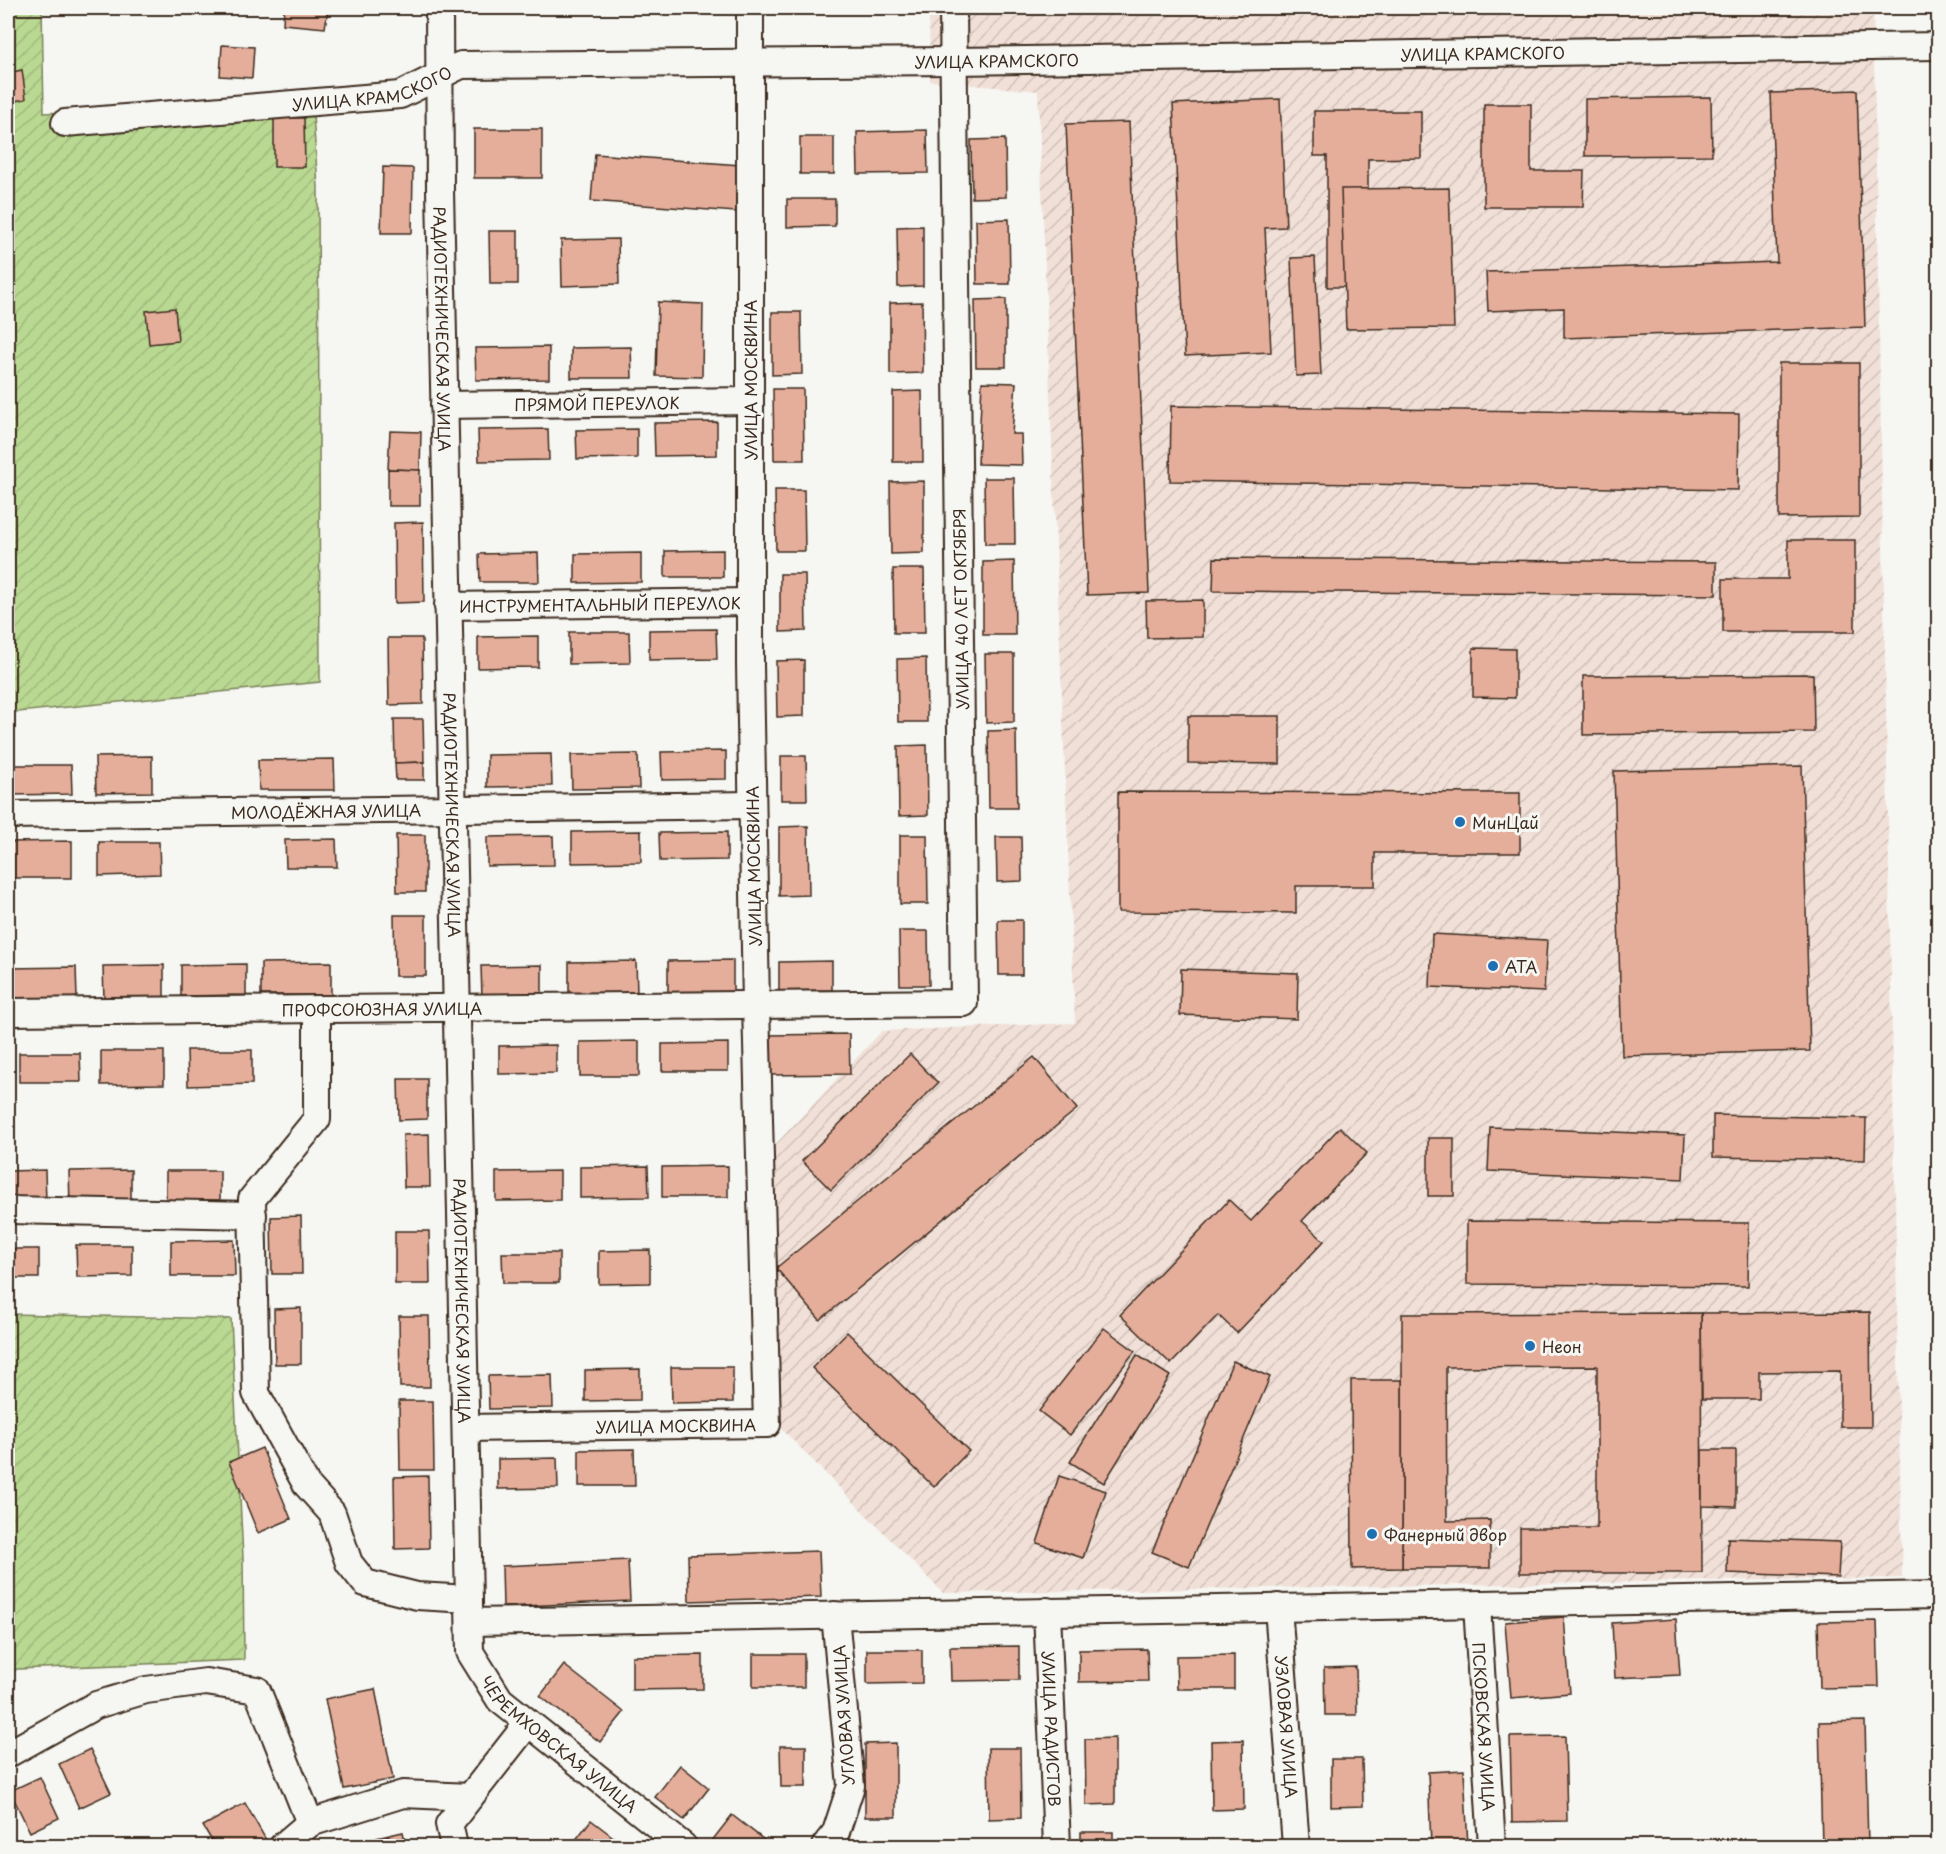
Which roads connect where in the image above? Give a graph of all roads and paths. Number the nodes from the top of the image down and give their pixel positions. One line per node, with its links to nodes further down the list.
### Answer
1 (440, 8): 7 (street, РАДИОТЕХНИЧЕСКАЯ УЛИЦА)
2 (750, 8): 6 (street, УЛИЦА МОСКВИНА)
3 (953, 8): 5 (street, УЛИЦА 40 ЛЕТ ОКТЯБРЯ)
4 (1938, 46): 5 (street, УЛИЦА КРАМСКОГО)
5 (954, 61): 6 (street, УЛИЦА КРАМСКОГО); 16 (street, УЛИЦА 40 ЛЕТ ОКТЯБРЯ)
6 (751, 63): 7 (street, УЛИЦА КРАМСКОГО); 9 (street, УЛИЦА МОСКВИНА)
7 (440, 75): 8 (street, УЛИЦА КРАМСКОГО); 10 (street, РАДИОТЕХНИЧЕСКАЯ УЛИЦА)
8 (65, 123)
9 (750, 401): 10 (street, ПРЯМОЙ ПЕРЕУЛОК); 11 (street, УЛИЦА МОСКВИНА)
10 (444, 405): 12 (street, РАДИОТЕХНИЧЕСКАЯ УЛИЦА)
11 (750, 602): 12 (street, ИНСТРУМЕНТАЛЬНЫЙ ПЕРЕУЛОК); 13 (street, УЛИЦА МОСКВИНА)
12 (448, 606): 14 (street, РАДИОТЕХНИЧЕСКАЯ УЛИЦА)
13 (752, 805): 14 (street, МОЛОДЁЖНАЯ УЛИЦА); 16 (street, УЛИЦА МОСКВИНА)
14 (453, 809): 15 (street, МОЛОДЁЖНАЯ УЛИЦА); 17 (street, РАДИОТЕХНИЧЕСКАЯ УЛИЦА)
15 (8, 815)
16 (756, 1005): 17 (street, ПРОФСОЮЗНАЯ УЛИЦА); 22 (street, УЛИЦА МОСКВИНА)
17 (457, 1008): 18 (street, ПРОФСОЮЗНАЯ УЛИЦА); 22 (street, РАДИОТЕХНИЧЕСКАЯ УЛИЦА)
18 (317, 1009): 19 (street, ПРОФСОЮЗНАЯ УЛИЦА); 21 (street)
19 (8, 1012)
20 (8, 1210): 21 (street)
21 (253, 1215): 26 (street)
22 (466, 1428): 26 (street, РАДИОТЕХНИЧЕСКАЯ УЛИЦА)
23 (1938, 1595): 24 (street)
24 (1477, 1605): 25 (street); 39 (street, ПСКОВСКАЯ УЛИЦА)
25 (1278, 1607): 27 (street); 38 (street, УЗЛОВАЯ УЛИЦА)
26 (470, 1610): 28 (street); 29 (street, ЧЕРЕМХОВСКАЯ УЛИЦА)
27 (1047, 1611): 28 (street); 37 (street, УЛИЦА РАДИСТОВ)
28 (835, 1615): 36 (street, УГЛОВАЯ УЛИЦА)
29 (528, 1723): 31 (street); 35 (street, ЧЕРЕМХОВСКАЯ УЛИЦА)
30 (8, 1754): 32 (street)
31 (470, 1797): 32 (street); 33 (street)
32 (310, 1823): 34 (street)
33 (452, 1835)
34 (283, 1846)
35 (683, 1846)
36 (825, 1846)
37 (1057, 1846)
38 (1296, 1846)
39 (1492, 1846)

